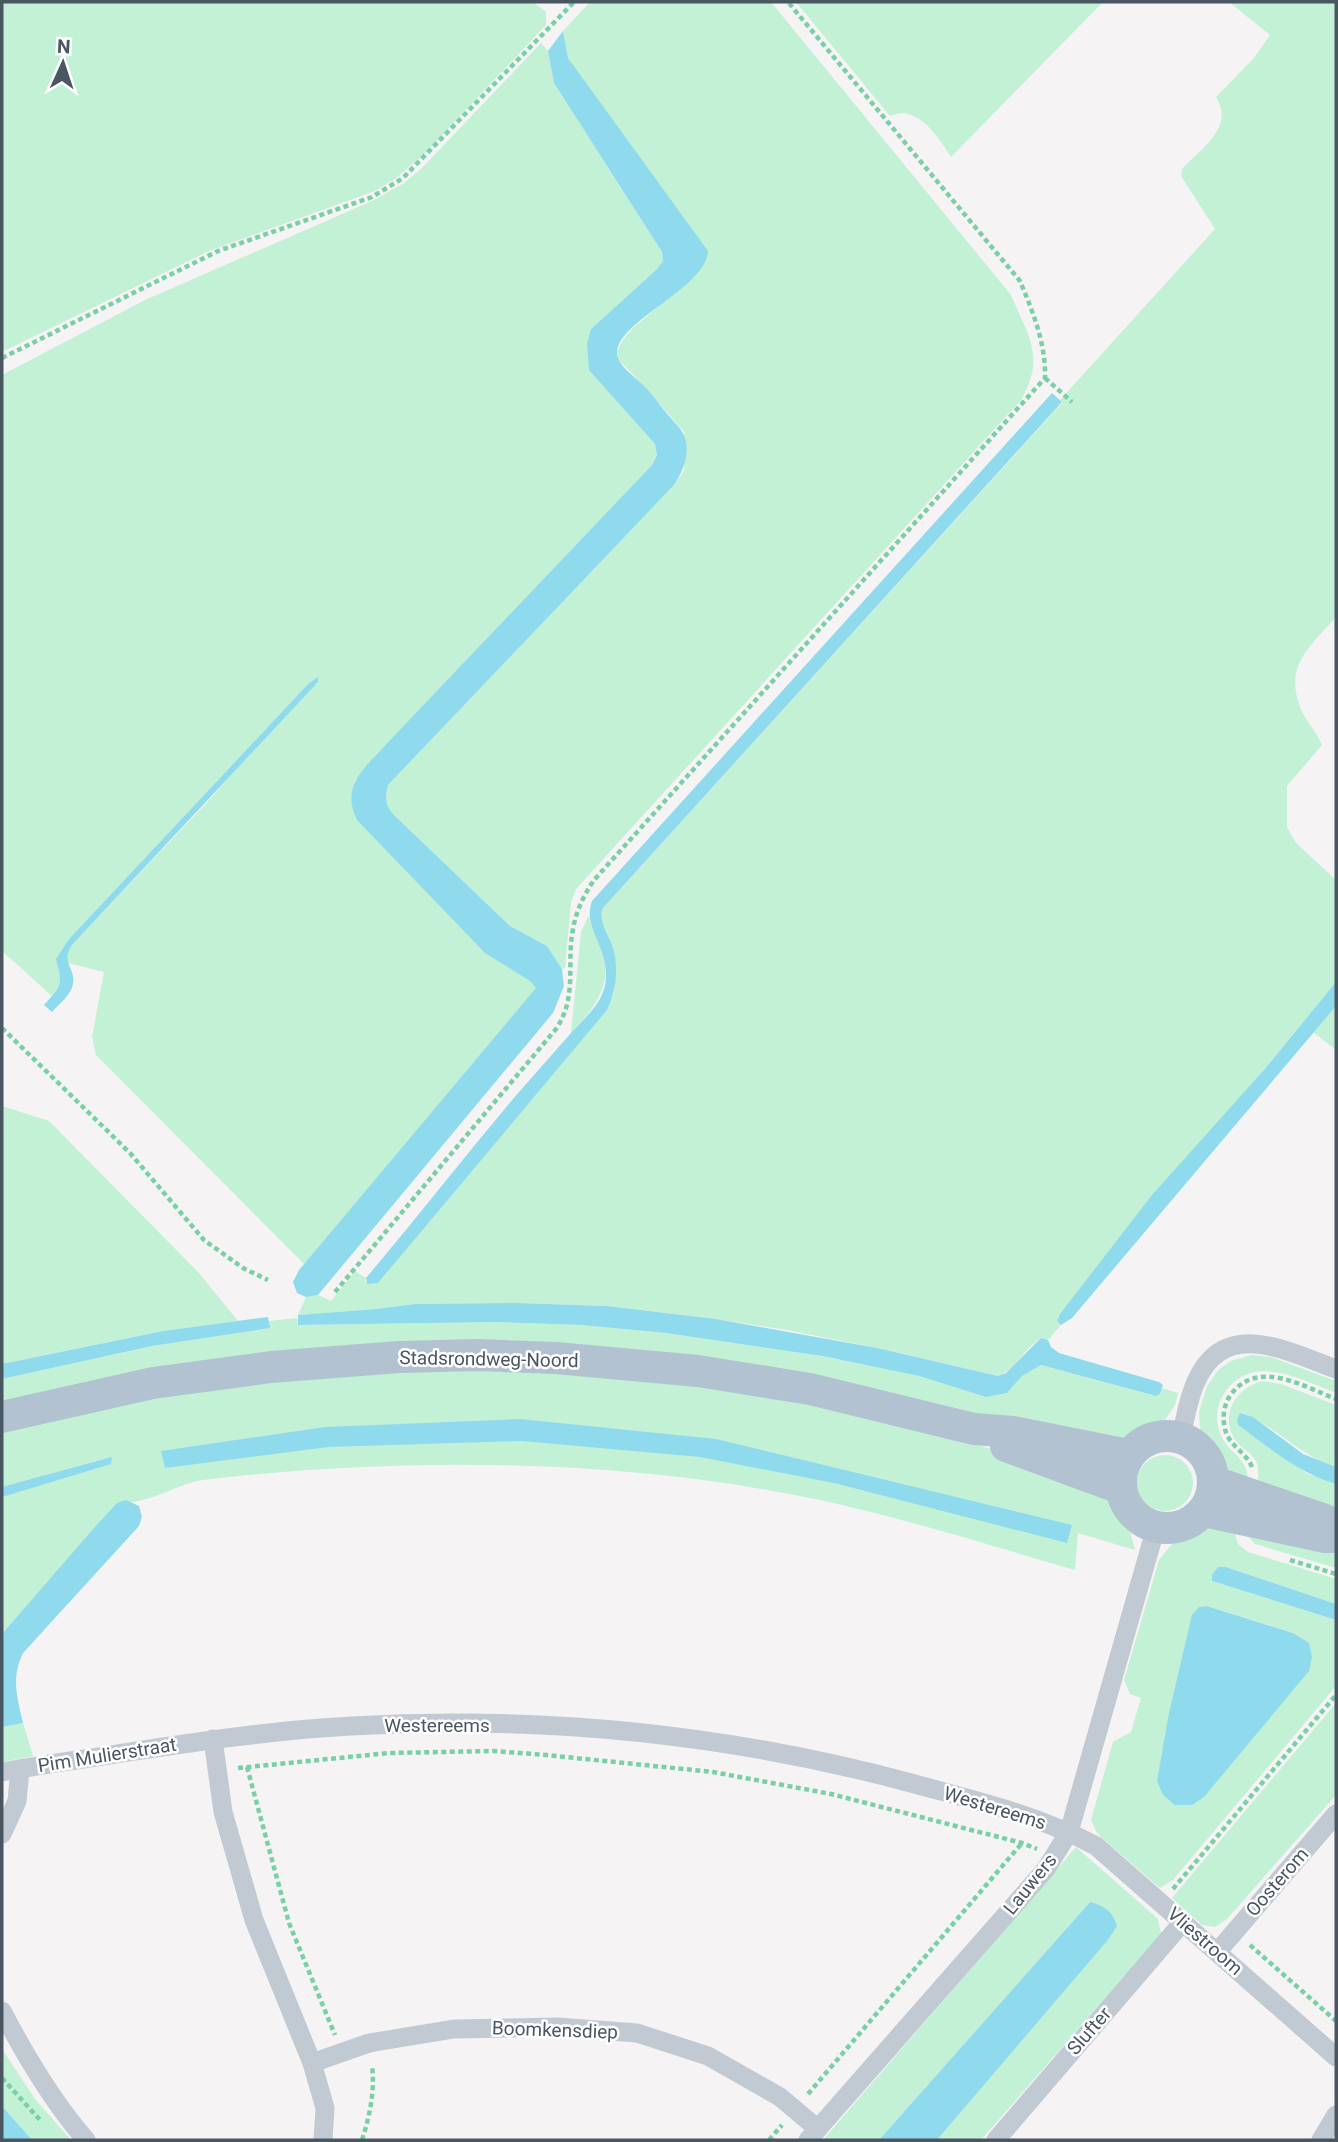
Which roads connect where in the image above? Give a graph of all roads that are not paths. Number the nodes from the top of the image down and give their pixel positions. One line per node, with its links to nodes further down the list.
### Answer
1 (1336, 1369): 4 (street)
2 (2, 1417): 3 (main road, Stadsrondweg-Noord)
3 (974, 1429): 5 (main road, Stadsrondweg-Noord); 6 (main road, Stadsrondweg-Noord)
4 (1181, 1437): 5 (main road); 7 (main road)
5 (1128, 1455): 6 (main road)
6 (1120, 1488): 9 (main road)
7 (1209, 1497): 8 (main road); 9 (main road); 10 (main road)
8 (1336, 1524)
9 (1156, 1527): 14 (street, Lauwers)
10 (1336, 1537)
11 (213, 1739): 12 (street, Pim Mulierstraat); 14 (street, Westereems); 20 (street)
12 (11, 1771): 15 (street)
13 (1336, 1814): 17 (street, Oosterom)
14 (1069, 1832): 16 (street, Vliestroom); 22 (street, Lauwers)
15 (2, 1834)
16 (1183, 1922): 17 (street, Vliestroom); 25 (street, Slufter)
17 (1218, 1951): 19 (street, Vliestroom)
18 (2, 2011): 23 (street)
19 (1336, 2057)
20 (312, 2063): 22 (street, Boomkensdiep); 24 (street)
21 (1336, 2115): 26 (street)
22 (813, 2135)
23 (86, 2140)
24 (323, 2140)
25 (996, 2140)
26 (1321, 2140)

